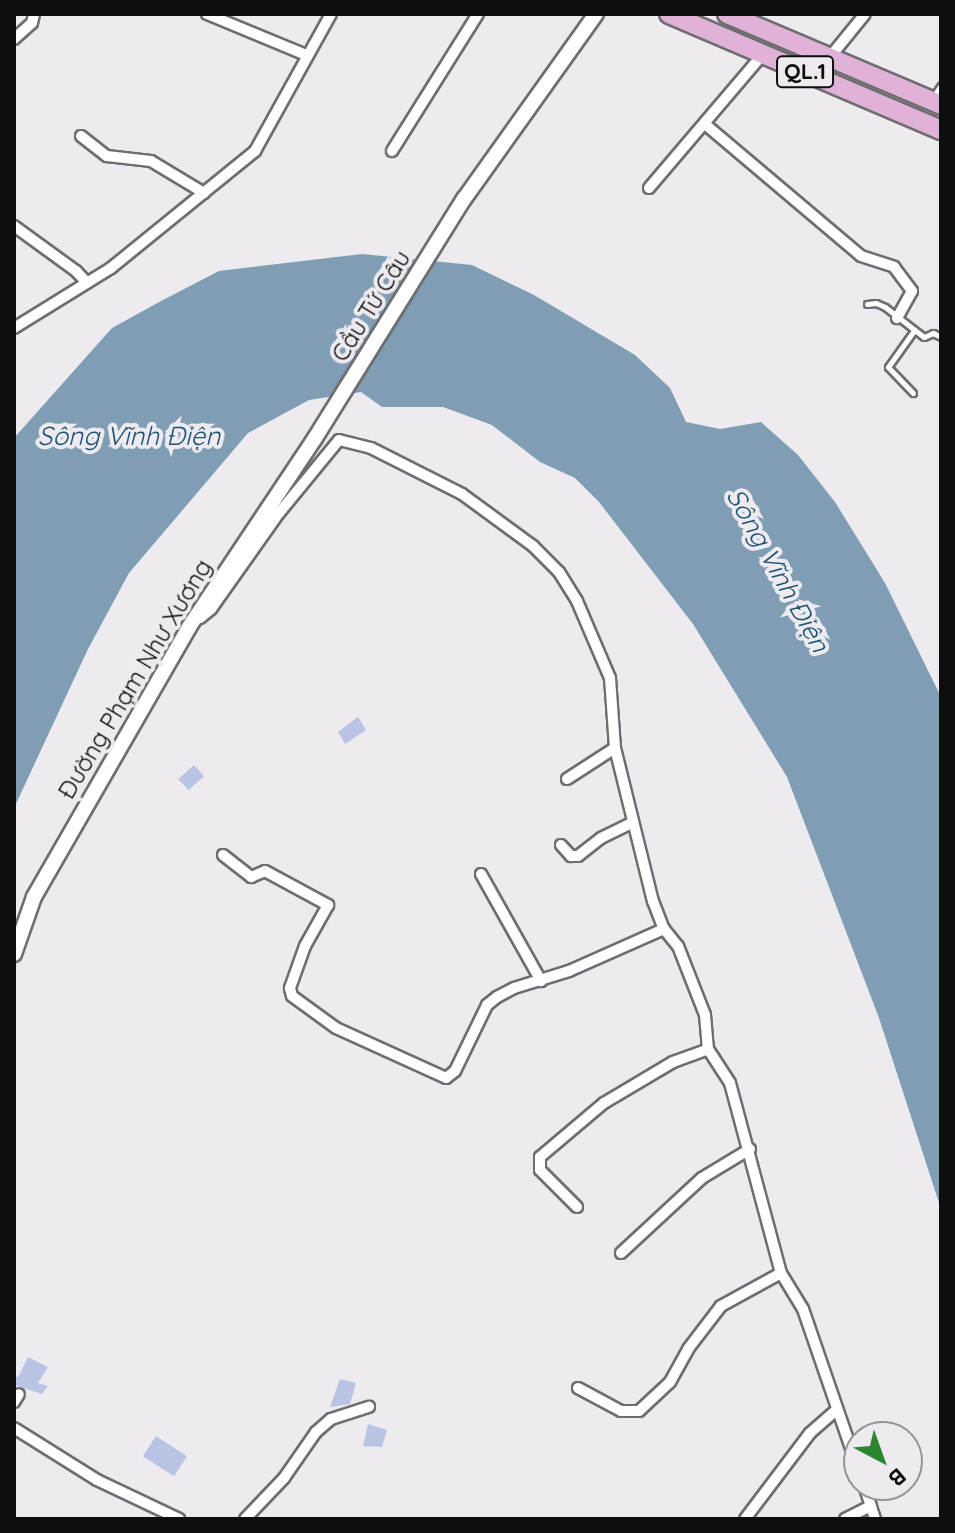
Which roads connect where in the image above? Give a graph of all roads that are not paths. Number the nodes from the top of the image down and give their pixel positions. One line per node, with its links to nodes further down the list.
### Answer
1 (34, 14): 9 (street)
2 (207, 14): 11 (street)
3 (331, 14): 11 (street)
4 (478, 14): 17 (street)
5 (596, 14): 28 (main road, Cầu Tứ Câu)
6 (669, 14): 10 (highway, QL.1)
7 (727, 14): 12 (highway, QL.1)
8 (865, 14): 12 (street)
9 (14, 39)
10 (763, 54): 14 (street); 15 (highway, QL.1)
11 (306, 55): 19 (street)
12 (830, 57): 13 (highway, QL.1)
13 (937, 97)
14 (706, 125): 18 (street); 23 (street)
15 (941, 130)
16 (81, 136): 19 (street)
17 (392, 151)
18 (649, 188)
19 (204, 193): 21 (street)
20 (14, 226): 21 (street)
21 (87, 283): 24 (street)
22 (867, 304): 23 (lane)
23 (897, 318): 25 (lane)
24 (14, 328)
25 (913, 332): 26 (lane); 27 (lane)
26 (941, 337)
27 (913, 393)
28 (315, 438): 29 (main road, Đường Phạm Như Xương)
29 (189, 627): 30 (street); 37 (main road, Đường Phạm Như Xương)
30 (615, 748): 31 (street); 32 (street)
31 (567, 779)
32 (632, 823): 33 (street); 36 (street)
33 (561, 845)
34 (223, 855): 38 (street)
35 (481, 874): 38 (street)
36 (664, 929): 38 (street); 39 (street)
37 (14, 954)
38 (541, 981)
39 (708, 1049): 40 (street); 41 (street)
40 (750, 1149): 42 (street); 43 (street)
41 (577, 1207)
42 (621, 1253)
43 (781, 1273): 44 (street); 46 (street)
44 (578, 1388)
45 (369, 1407): 52 (street)
46 (835, 1411): 48 (street); 53 (street)
47 (14, 1428): 51 (street)
48 (843, 1431)
49 (869, 1501): 50 (street)
50 (871, 1506): 54 (street); 55 (street)
51 (179, 1519)
52 (245, 1519)
53 (745, 1519)
54 (845, 1519)
55 (875, 1519)

